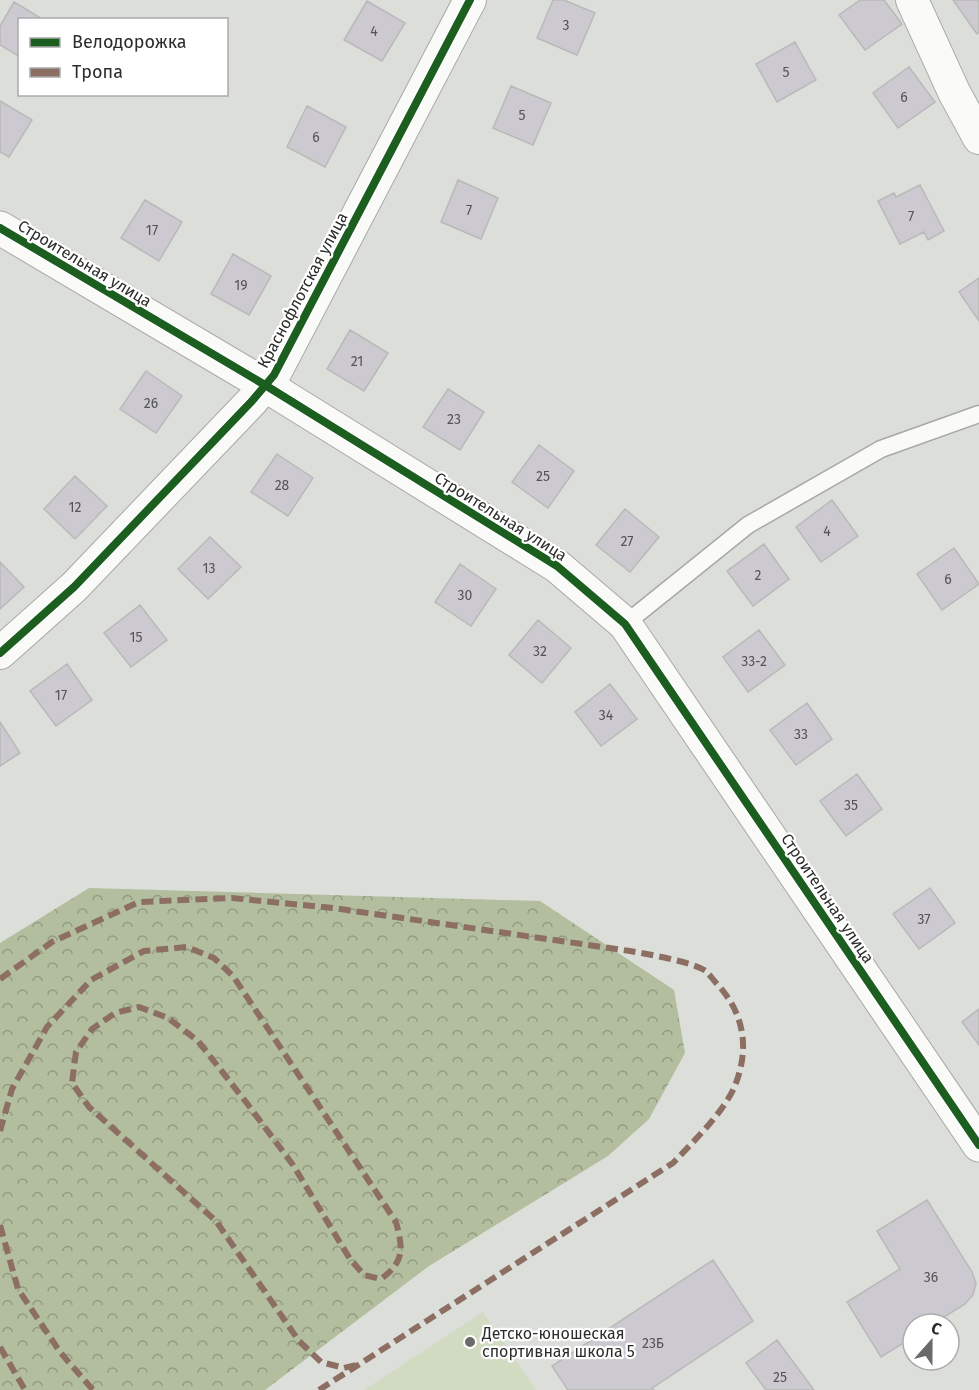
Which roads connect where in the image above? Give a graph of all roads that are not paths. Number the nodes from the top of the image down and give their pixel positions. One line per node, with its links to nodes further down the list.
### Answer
1 (470, 0): 5 (street, Краснофлотская улица)
2 (912, 0): 3 (street)
3 (979, 138)
4 (0, 228): 5 (street, Строительная улица)
5 (265, 385): 7 (street, Строительная улица); 8 (street, Краснофлотская улица)
6 (979, 414): 7 (lane)
7 (625, 624): 9 (street, Строительная улица)
8 (0, 653)
9 (979, 1145)

